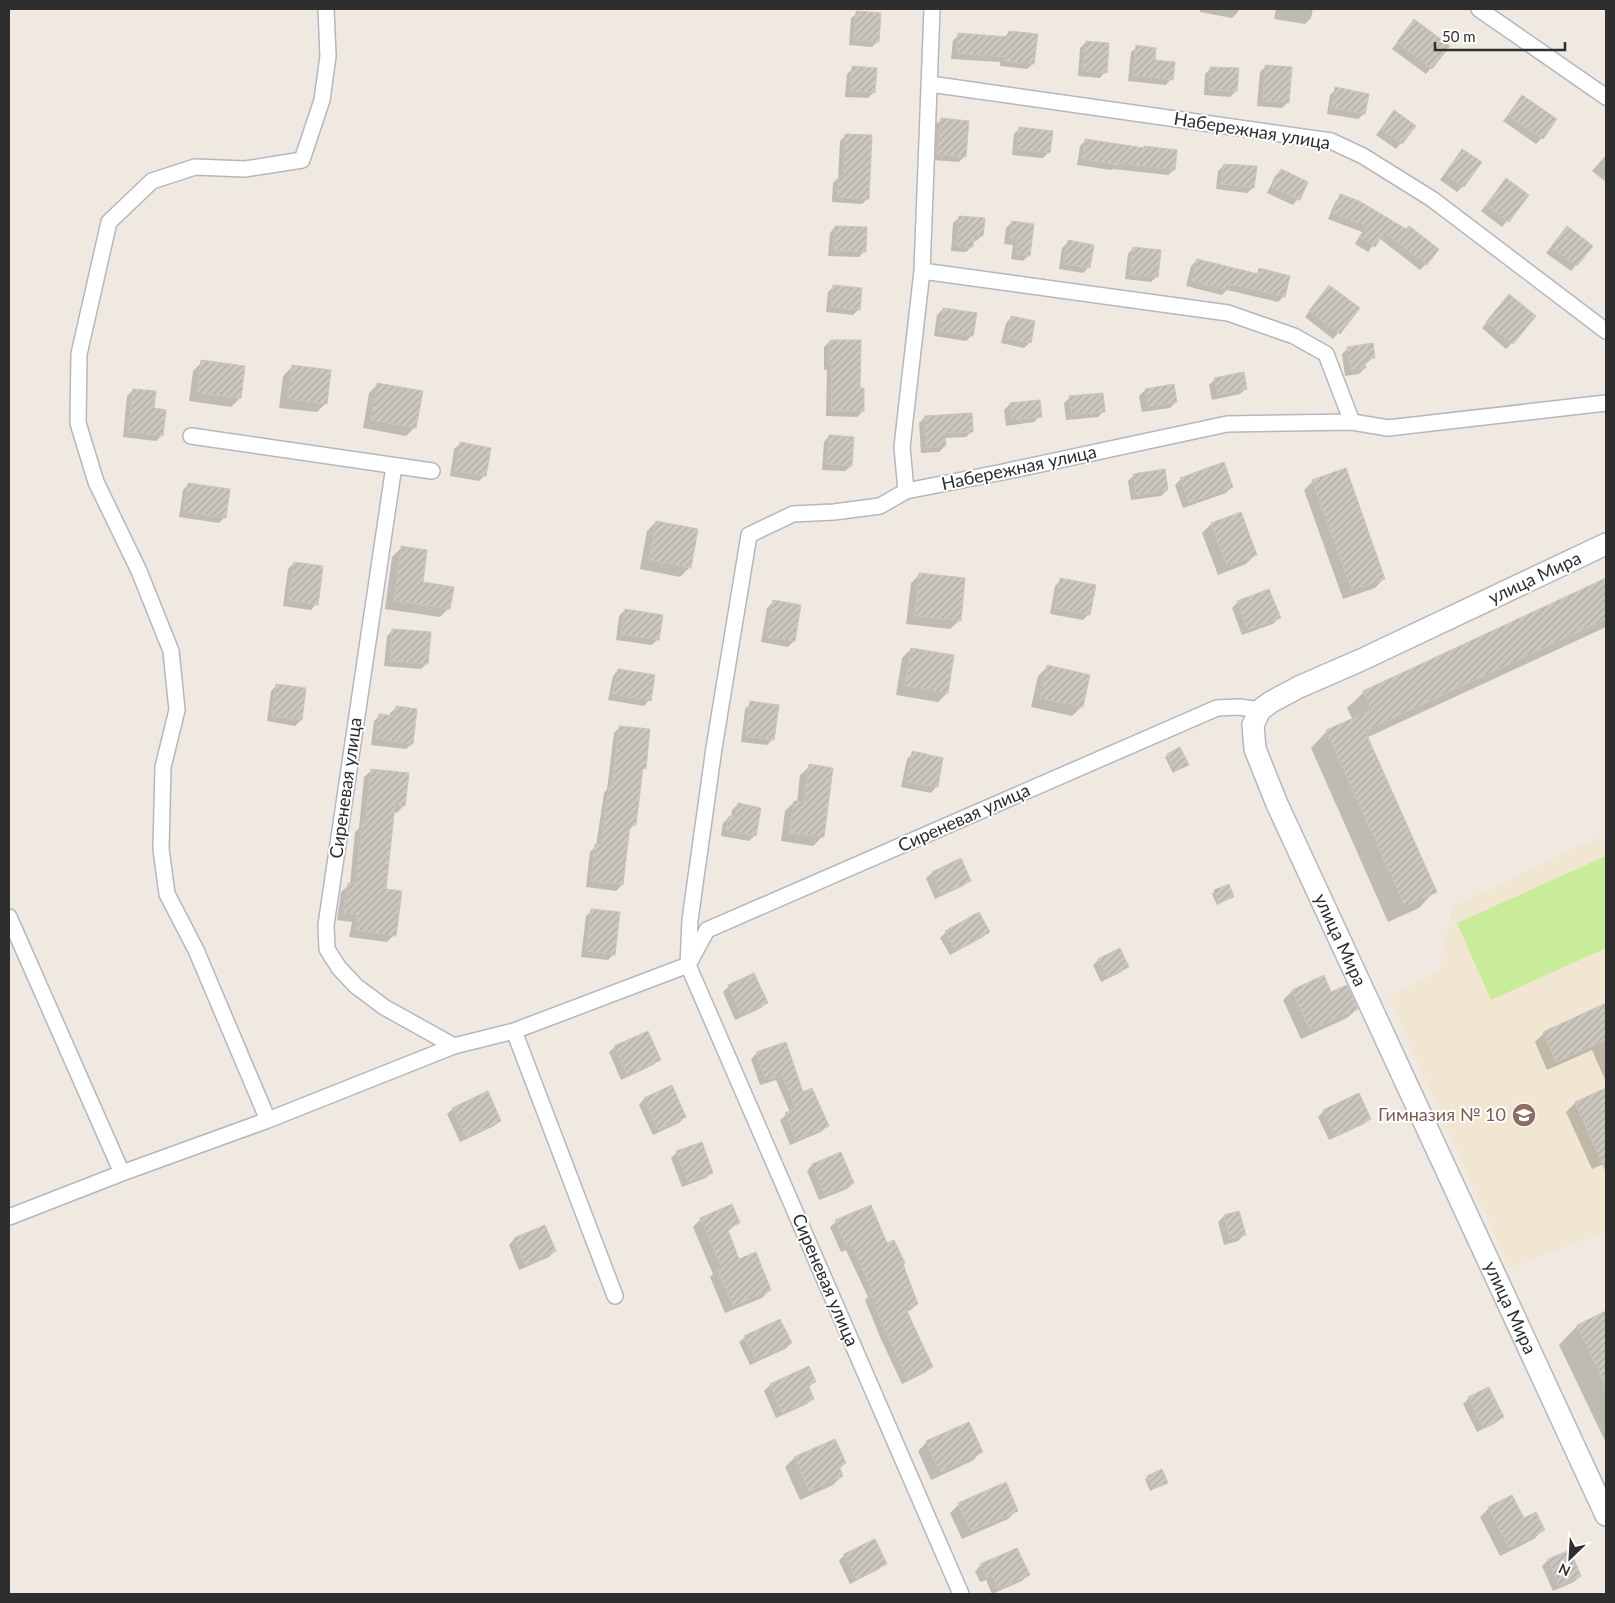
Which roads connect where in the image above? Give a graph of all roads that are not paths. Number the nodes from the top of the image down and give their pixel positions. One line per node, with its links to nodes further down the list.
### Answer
1 (326, 9): 20 (street)
2 (932, 9): 4 (street)
3 (1479, 9): 5 (street)
4 (930, 84): 6 (street); 7 (street, Набережная улица)
5 (1606, 97)
6 (922, 271): 9 (street); 13 (street)
7 (1606, 331)
8 (1606, 403): 9 (street, Набережная улица)
9 (1352, 422): 13 (street, Набережная улица)
10 (191, 436): 11 (street)
11 (394, 466): 12 (street); 19 (street, Сиреневая улица)
12 (432, 471)
13 (906, 491): 17 (street, Сиреневая улица)
14 (1606, 544): 15 (street, улица Мира)
15 (1260, 710): 17 (street, Сиреневая улица); 24 (street, улица Мира)
16 (9, 917): 21 (street)
17 (688, 965): 18 (street); 25 (street, Сиреневая улица)
18 (514, 1031): 19 (street); 23 (street)
19 (454, 1046): 20 (street)
20 (268, 1120): 21 (street)
21 (122, 1173): 22 (street)
22 (9, 1217)
23 (615, 1296)
24 (1606, 1515)
25 (961, 1594)

